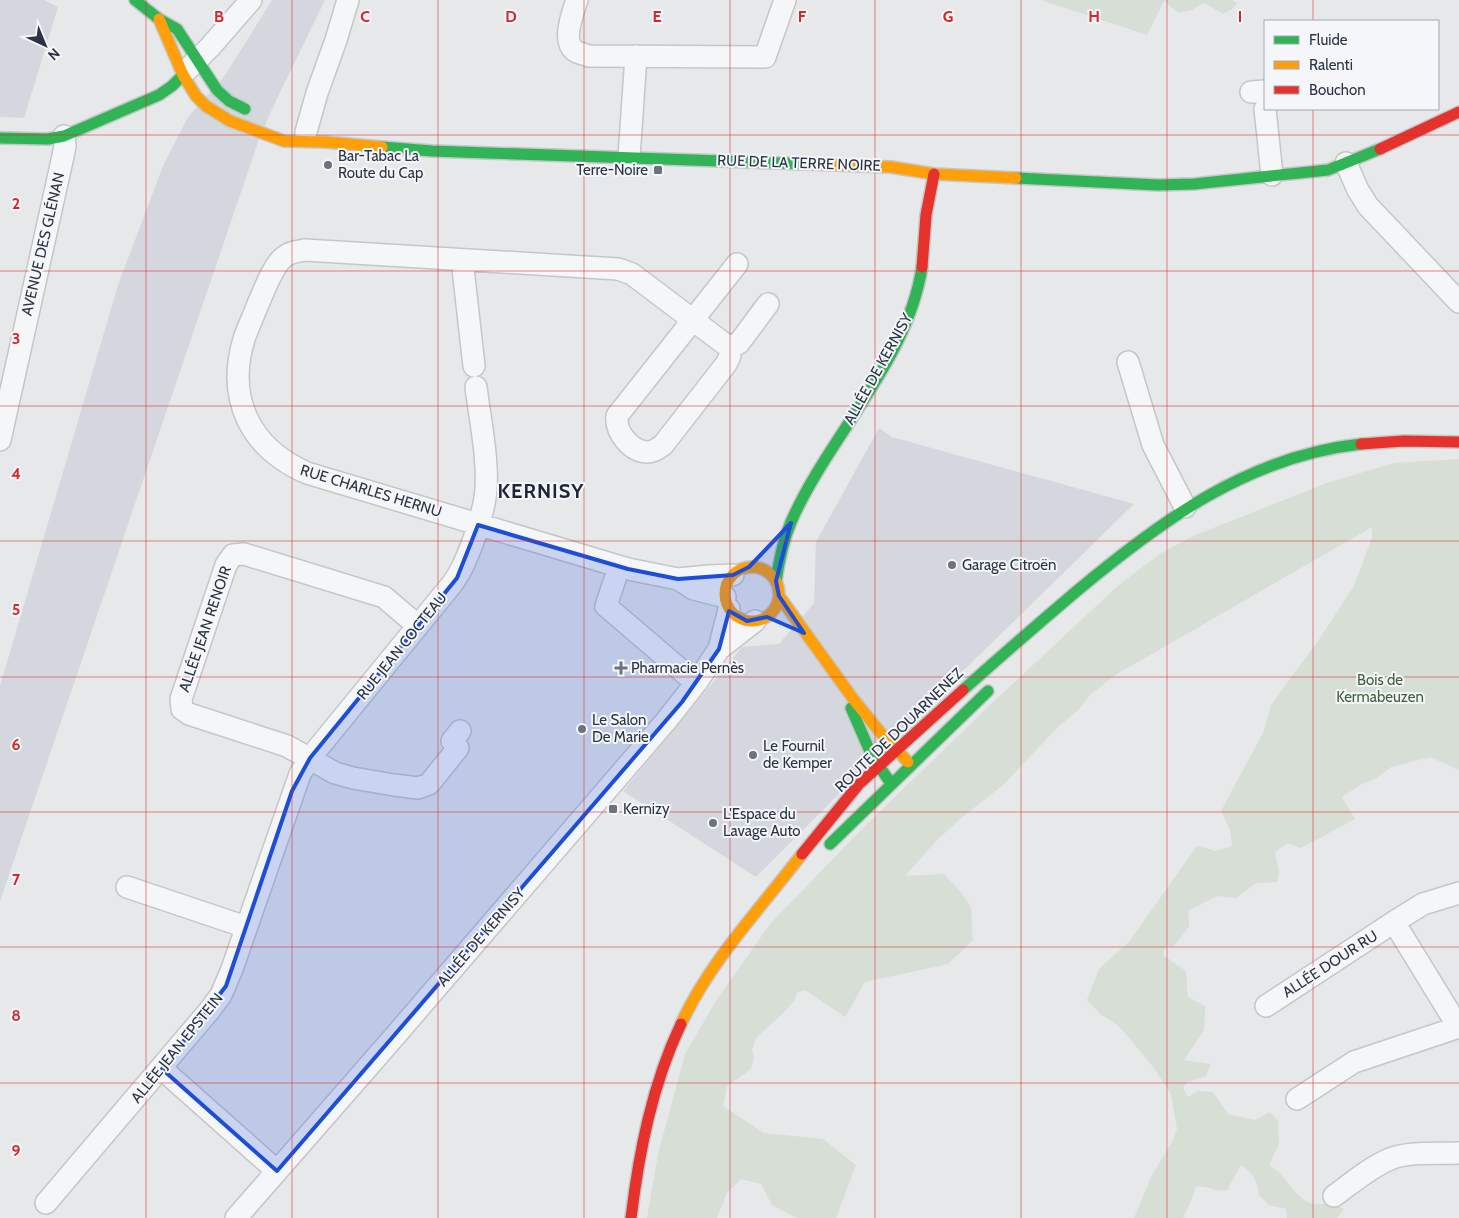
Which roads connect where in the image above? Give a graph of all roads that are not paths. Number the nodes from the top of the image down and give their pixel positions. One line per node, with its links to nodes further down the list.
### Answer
1 (135, 0): 6 (street)
2 (251, 0): 8 (street)
3 (348, 0): 12 (street)
4 (577, 0): 7 (street)
5 (784, 0): 7 (street)
6 (159, 19): 8 (street); 8 (street)
7 (636, 56): 16 (street)
8 (190, 67): 10 (street); 13 (street); 15 (street, RUE DE LA TERRE NOIRE)
9 (1262, 98): 19 (street)
10 (253, 112)
11 (1459, 112): 17 (street, RUE DE LA TERRE NOIRE)
12 (302, 130): 15 (street, RUE DE LA TERRE NOIRE)
13 (64, 136): 14 (street); 27 (street, AVENUE DES GLÉNAN)
14 (0, 138)
15 (325, 142): 16 (street, RUE DE LA TERRE NOIRE)
16 (630, 157): 18 (street, RUE DE LA TERRE NOIRE)
17 (1346, 164): 19 (street, RUE DE LA TERRE NOIRE); 22 (street)
18 (934, 174): 19 (street, RUE DE LA TERRE NOIRE); 31 (street, ALLÉE DE KERNISY)
19 (1272, 175)
20 (462, 260): 24 (street, RUE CHARLES HERNU); 32 (street); 32 (street, RUE CHARLES HERNU)
21 (737, 264): 24 (street)
22 (1459, 302)
23 (768, 304): 25 (street)
24 (693, 318): 25 (street, RUE CHARLES HERNU); 25 (street)
25 (730, 348)
26 (1128, 362): 30 (street)
27 (6, 385): 28 (street, AVENUE DES GLÉNAN)
28 (0, 440)
29 (1459, 442): 30 (street, ROUTE DE DOUARNENEZ)
30 (1185, 507): 36 (street, ROUTE DE DOUARNENEZ)
31 (791, 523): 33 (street, ALLÉE DE KERNISY); 39 (street, ALLÉE DE KERNISY)
32 (478, 524): 38 (street, RUE CHARLES HERNU); 43 (street, RUE JEAN COCTEAU)
33 (773, 542)
34 (761, 554): 35 (street)
35 (741, 571): 38 (street, RUE CHARLES HERNU); 39 (street); 41 (street)
36 (1099, 572): 45 (street, ROUTE DE DOUARNENEZ); 52 (street, ROUTE DE DOUARNENEZ)
37 (615, 579): 48 (street)
38 (678, 579): 41 (street, RUE CHARLES HERNU)
39 (776, 581): 40 (street)
40 (779, 596): 42 (street); 44 (street)
41 (727, 603): 42 (street); 46 (street, ALLÉE DE KERNISY)
42 (770, 621): 44 (street); 46 (street, ALLÉE DE KERNISY)
43 (418, 626): 57 (street, RUE JEAN COCTEAU); 57 (street, ALLÉE JEAN RENOIR)
44 (804, 633): 49 (street)
45 (1032, 644)
46 (719, 649): 48 (street, ALLÉE DE KERNISY)
47 (998, 680): 58 (street)
48 (696, 683): 74 (street, ALLÉE DE KERNISY)
49 (844, 688): 50 (street); 55 (street)
50 (866, 714): 51 (street); 56 (street)
51 (889, 724)
52 (926, 724): 53 (street); 56 (street, ROUTE DE DOUARNENEZ)
53 (908, 725)
54 (460, 731): 57 (street)
55 (861, 735): 59 (street); 61 (street)
56 (896, 750): 58 (street); 59 (street, ROUTE DE DOUARNENEZ)
57 (310, 758): 67 (street, ALLÉE JEAN EPSTEIN)
58 (911, 765): 60 (street)
59 (877, 768): 60 (street); 61 (street, ROUTE DE DOUARNENEZ)
60 (891, 784): 62 (street)
61 (852, 793): 68 (street, ROUTE DE DOUARNENEZ)
62 (823, 851)
63 (809, 864): 68 (street, ROUTE DE DOUARNENEZ)
64 (126, 887): 67 (street)
65 (1459, 892): 66 (street, ALLÉE DOUR RU)
66 (1394, 922): 69 (street, ALLÉE DOUR RU); 70 (street, ALLÉE DOUR RU)
67 (246, 927): 71 (street, ALLÉE JEAN EPSTEIN)
68 (742, 931): 78 (street, ROUTE DE DOUARNENEZ)
69 (1266, 1006)
70 (1459, 1027): 72 (street, ALLÉE DOUR RU)
71 (162, 1068): 74 (street); 76 (street, ALLÉE JEAN EPSTEIN)
72 (1297, 1100)
73 (1459, 1152): 75 (street)
74 (277, 1171): 77 (street, ALLÉE DE KERNISY)
75 (1334, 1196)
76 (46, 1203)
77 (236, 1218)
78 (631, 1218)

